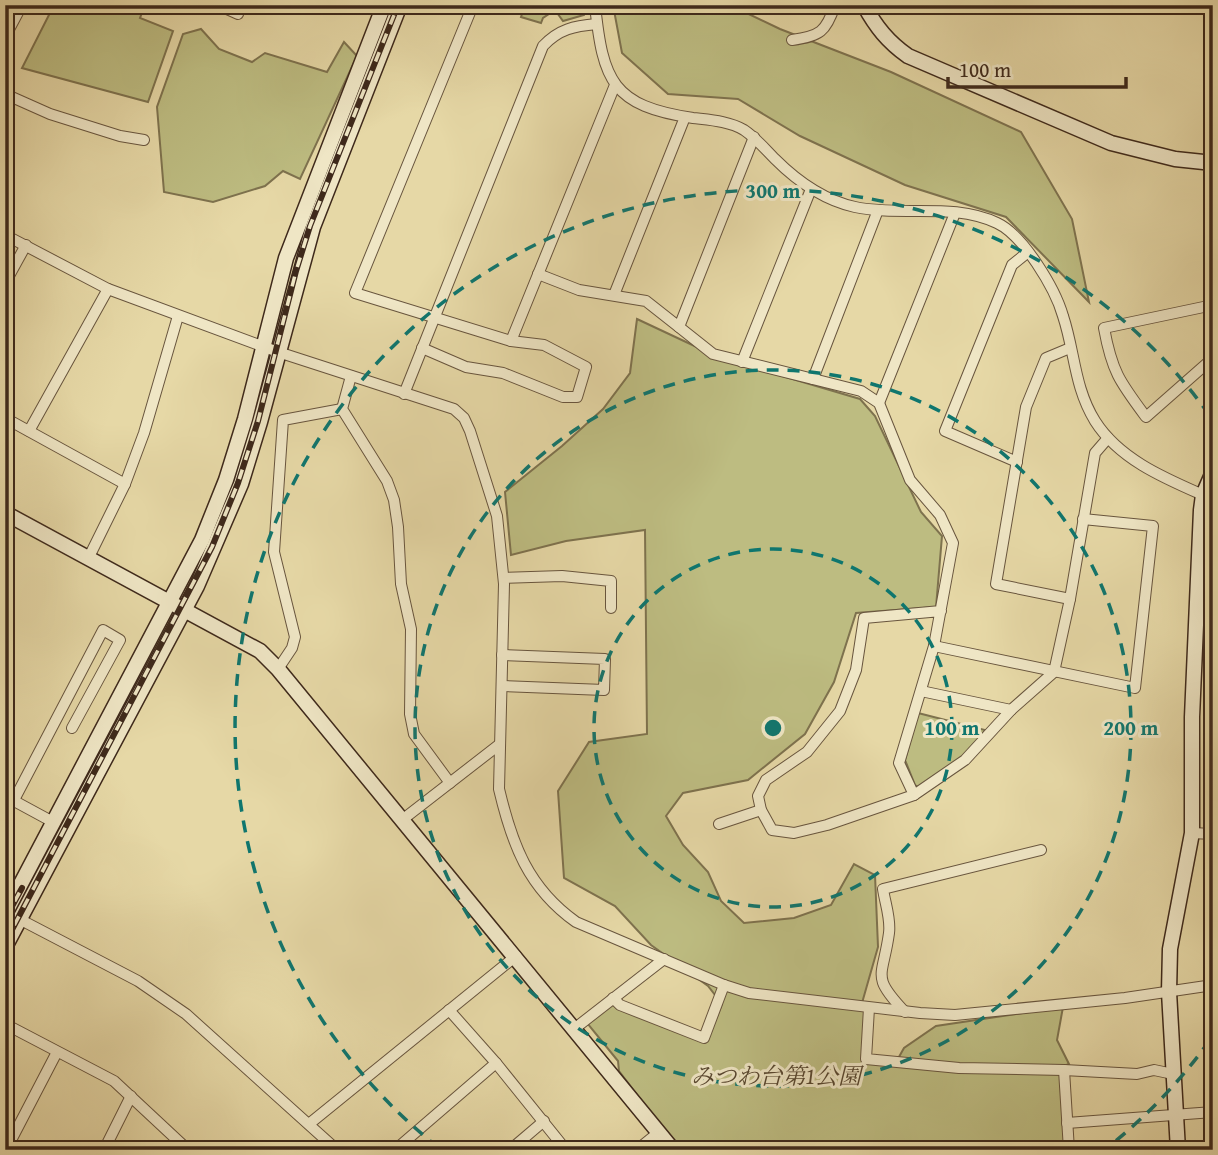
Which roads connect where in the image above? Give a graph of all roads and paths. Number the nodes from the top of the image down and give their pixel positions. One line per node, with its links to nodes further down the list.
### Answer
1 (22, 5): 11 (street)
2 (218, 5): 3 (street)
3 (241, 5)
4 (384, 5): 34 (street)
5 (400, 5): 37 (street)
6 (473, 5): 31 (street)
7 (595, 5): 10 (street)
8 (835, 5): 12 (street)
9 (864, 5): 18 (street)
10 (597, 23): 13 (street); 31 (street)
11 (5, 37)
12 (792, 40)
13 (615, 85): 15 (street); 25 (street)
14 (5, 94): 17 (street)
15 (685, 117): 16 (street); 28 (street)
16 (754, 137): 19 (street); 32 (street)
17 (144, 140)
18 (1213, 163)
19 (810, 189): 20 (street); 39 (street)
20 (878, 210): 21 (street); 41 (street)
21 (955, 213): 24 (street); 43 (street)
22 (5, 235): 23 (street)
23 (26, 245): 26 (street); 27 (street)
24 (1028, 252): 36 (street); 48 (street)
25 (538, 274): 28 (street); 33 (street)
26 (5, 283)
27 (108, 289): 30 (street); 46 (street)
28 (614, 295): 32 (street)
29 (1213, 304): 38 (street)
30 (178, 316): 34 (street); 50 (street)
31 (434, 317): 33 (street); 35 (street)
32 (679, 327): 39 (street)
33 (511, 341): 35 (street)
34 (263, 346): 37 (street); 57 (street)
35 (422, 348): 42 (street)
36 (1070, 348): 47 (street); 48 (street)
37 (278, 352): 40 (street); 59 (street)
38 (1213, 358)
39 (742, 362): 41 (street)
40 (351, 376): 42 (street); 44 (street)
41 (813, 379): 43 (street)
42 (404, 394): 55 (street)
43 (878, 403): 60 (street)
44 (342, 409): 63 (street); 70 (street)
45 (5, 418): 46 (street)
46 (29, 431): 50 (street)
47 (1108, 438): 51 (street); 53 (street)
48 (1017, 462): 56 (street)
49 (1213, 472): 51 (street)
50 (125, 484): 54 (street)
51 (1203, 495): 77 (street)
52 (5, 513): 54 (street)
53 (1083, 519): 56 (street); 64 (street)
54 (88, 559): 57 (street)
55 (504, 578): 58 (street); 62 (street)
56 (1070, 599): 64 (street)
57 (170, 602): 59 (street); 75 (street)
58 (611, 608)
59 (185, 609): 63 (street); 81 (street)
60 (942, 611): 61 (street); 73 (street)
61 (934, 646): 64 (street); 66 (street)
62 (502, 655): 65 (street); 65 (street)
63 (278, 669): 74 (street)
64 (1054, 672): 67 (street)
65 (502, 686): 69 (street)
66 (921, 691): 67 (street); 71 (street)
67 (1011, 710): 71 (street)
68 (72, 728): 72 (street)
69 (500, 744): 70 (street); 84 (street)
70 (450, 783): 74 (street)
71 (914, 795): 73 (street)
72 (10, 798): 75 (street)
73 (761, 810): 76 (street)
74 (402, 820): 83 (street)
75 (53, 822): 80 (street)
76 (719, 824)
77 (1192, 833): 78 (street); 87 (street)
78 (1213, 834)
79 (1041, 850): 91 (street)
80 (5, 914)
81 (21, 920): 82 (street); 103 (street)
82 (5, 947)
83 (516, 956): 90 (street); 93 (street)
84 (664, 959): 85 (street); 88 (street)
85 (724, 985): 88 (street); 89 (street)
86 (1213, 985): 87 (street)
87 (1169, 992): 91 (street); 97 (street)
88 (613, 998): 93 (street)
89 (869, 1008): 91 (street); 96 (street)
90 (449, 1010): 95 (street); 103 (street)
91 (905, 1012)
92 (5, 1024): 94 (street)
93 (574, 1029): 104 (street)
94 (57, 1052): 98 (street); 105 (street)
95 (496, 1063): 101 (street); 110 (street)
96 (1064, 1070): 97 (street); 102 (street)
97 (1173, 1074): 100 (street)
98 (131, 1096): 107 (street); 108 (street)
99 (1213, 1112): 100 (street)
100 (1175, 1115): 102 (street); 116 (street)
101 (544, 1121): 111 (street); 112 (street)
102 (1067, 1123): 115 (street)
103 (309, 1124): 109 (street)
104 (658, 1133): 113 (street); 114 (street)
105 (9, 1134): 106 (street)
106 (6, 1150)
107 (104, 1150)
108 (188, 1150)
109 (337, 1150)
110 (395, 1150)
111 (510, 1150)
112 (566, 1150)
113 (637, 1150)
114 (673, 1150)
115 (1069, 1150)
116 (1178, 1150)

